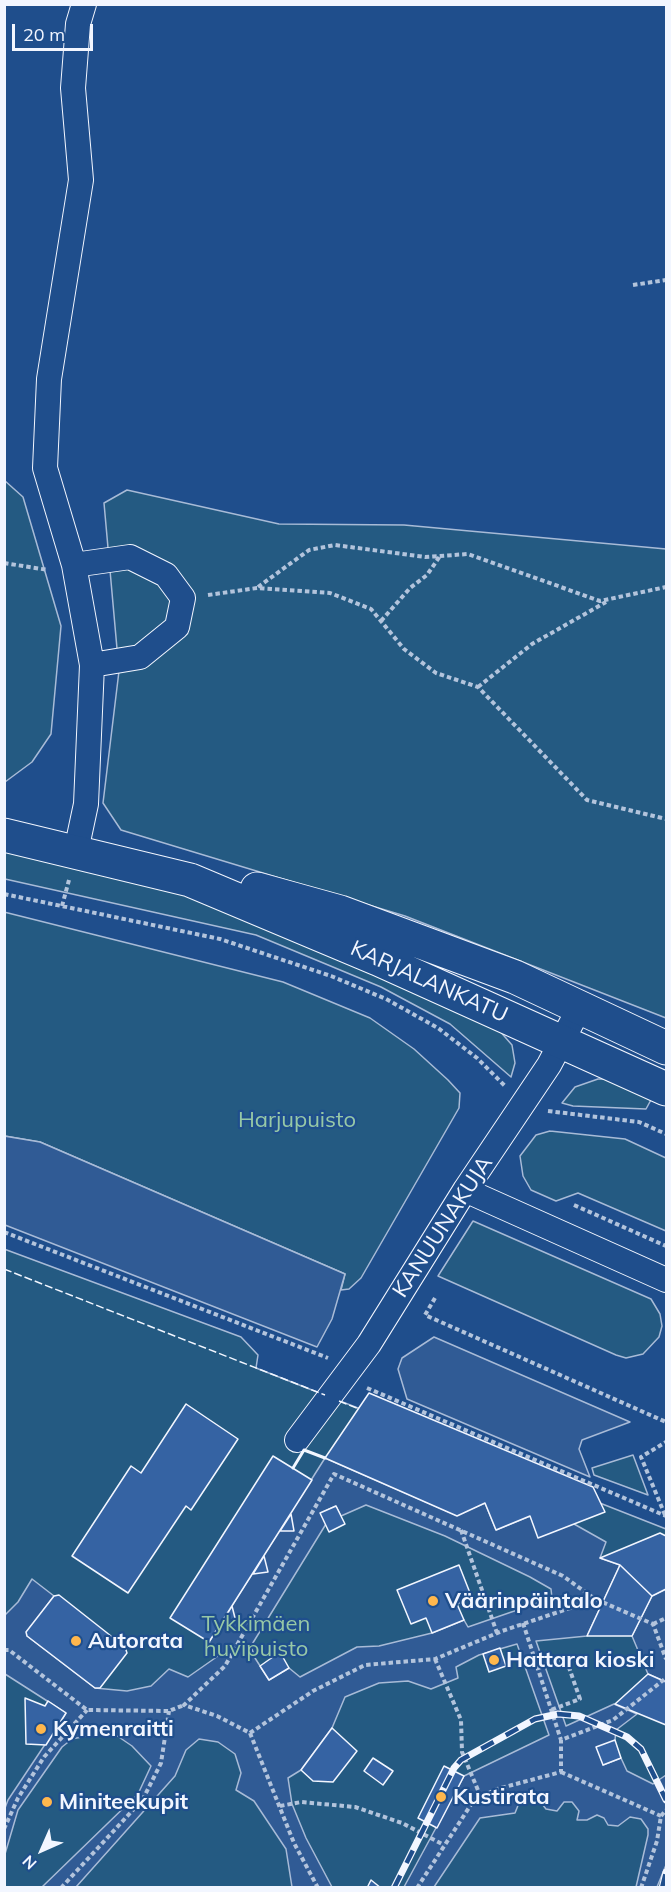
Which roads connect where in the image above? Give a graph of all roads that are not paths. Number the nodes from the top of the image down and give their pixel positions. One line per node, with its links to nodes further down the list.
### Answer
1 (84, 4): 2 (street)
2 (74, 565): 3 (street); 3 (street)
3 (92, 665): 5 (street)
4 (4, 835): 5 (main road, KARJALANKATU)
5 (76, 851): 6 (main road, KARJALANKATU)
6 (190, 880): 7 (main road, KARJALANKATU); 8 (main road, KARJALANKATU)
7 (580, 1007): 8 (street, KANUUNAKUJA); 9 (main road, KARJALANKATU)
8 (563, 1041): 10 (main road, KARJALANKATU); 11 (street, KANUUNAKUJA)
9 (666, 1048)
10 (666, 1089)
11 (465, 1190): 12 (street); 13 (street, KANUUNAKUJA)
12 (666, 1280)
13 (297, 1440)

